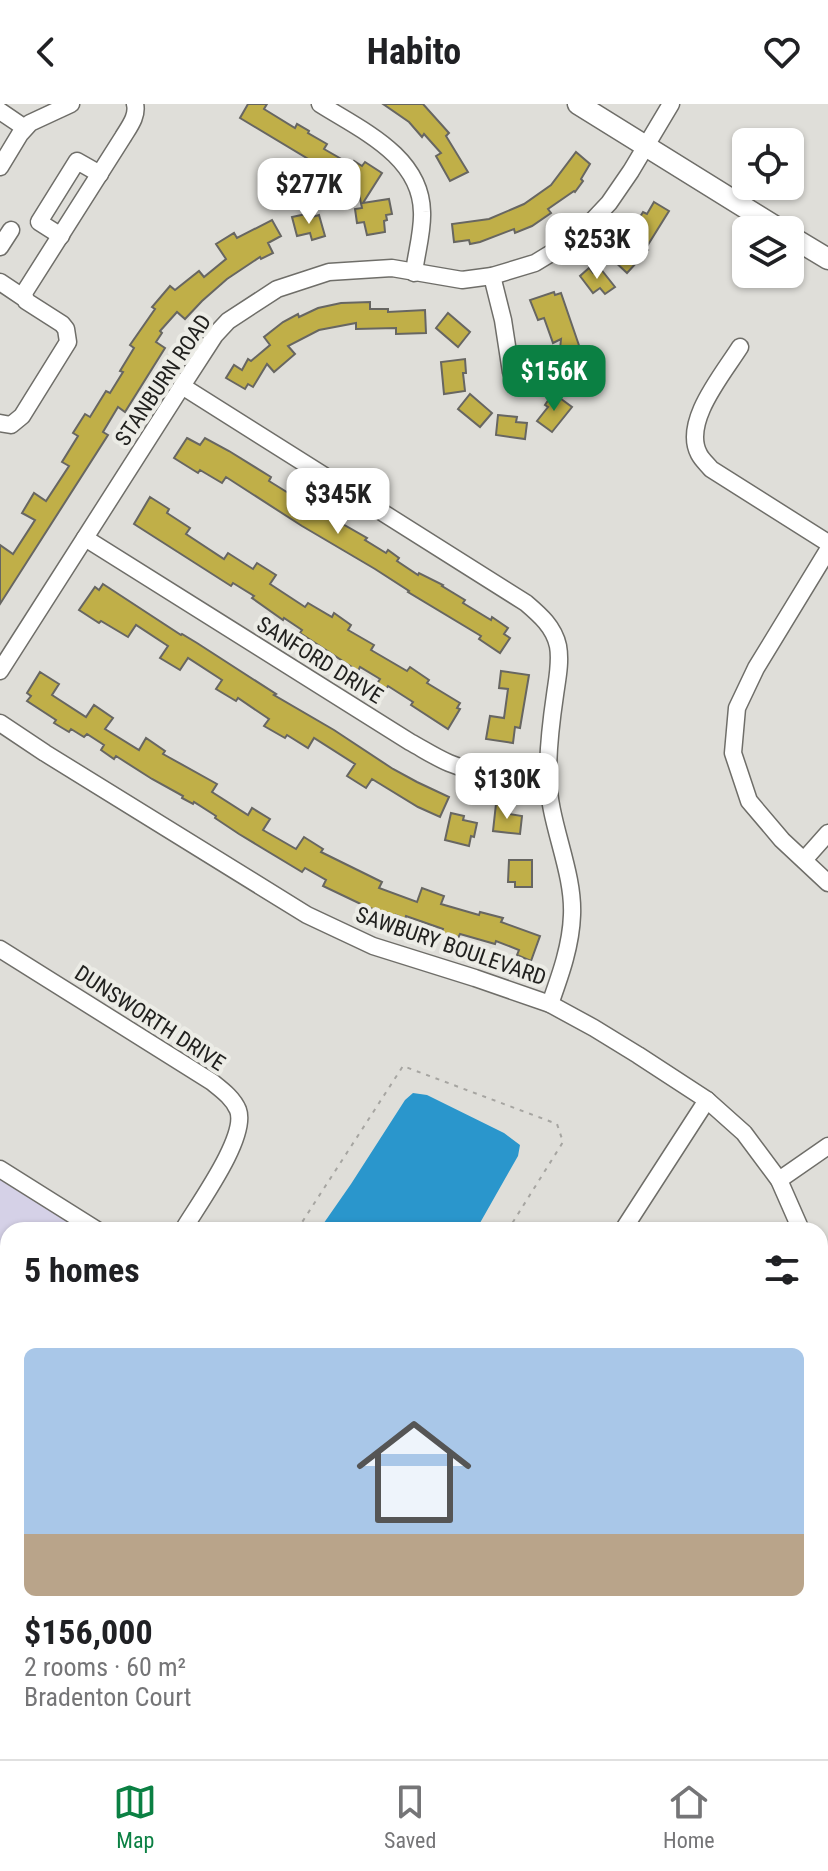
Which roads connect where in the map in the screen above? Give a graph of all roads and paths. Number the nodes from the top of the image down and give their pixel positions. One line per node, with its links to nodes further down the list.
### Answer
1 (135, 104): 10 (street)
2 (320, 104): 17 (street)
3 (578, 104): 8 (main road)
4 (671, 104): 8 (street, STANBURN ROAD)
5 (64, 105): 7 (street)
6 (0, 111): 7 (street)
7 (25, 128): 9 (street)
8 (645, 145): 11 (main road); 18 (street, STANBURN ROAD)
9 (3, 155)
10 (100, 174): 13 (street); 13 (street)
11 (759, 216)
12 (11, 230): 15 (street)
13 (61, 236): 20 (street)
14 (804, 244): 16 (main road)
15 (0, 247)
16 (828, 259)
17 (414, 273): 18 (street, STANBURN ROAD); 23 (street, STANBURN ROAD)
18 (492, 276): 22 (street)
19 (0, 282): 20 (street)
20 (24, 298): 24 (street)
21 (740, 347): 26 (street)
22 (511, 372)
23 (182, 386): 25 (street, STANBURN ROAD); 30 (street)
24 (6, 424)
25 (85, 538): 28 (street, STANBURN ROAD); 30 (street, SANFORD DRIVE)
26 (828, 543)
27 (828, 550): 32 (street)
28 (0, 671)
29 (0, 723): 35 (street, SAWBURY BOULEVARD)
30 (548, 777): 35 (street)
31 (828, 833): 32 (street)
32 (804, 860): 33 (street)
33 (828, 883)
34 (0, 949): 41 (street, DUNSWORTH DRIVE)
35 (550, 1004): 36 (street, SAWBURY BOULEVARD)
36 (707, 1100): 39 (street, SAWBURY BOULEVARD); 44 (street)
37 (828, 1146): 39 (street)
38 (0, 1169): 40 (street)
39 (779, 1180): 45 (street, SAWBURY BOULEVARD)
40 (84, 1222)
41 (188, 1222)
42 (302, 1222): 43 (path)
43 (513, 1222)
44 (628, 1222)
45 (797, 1222)

